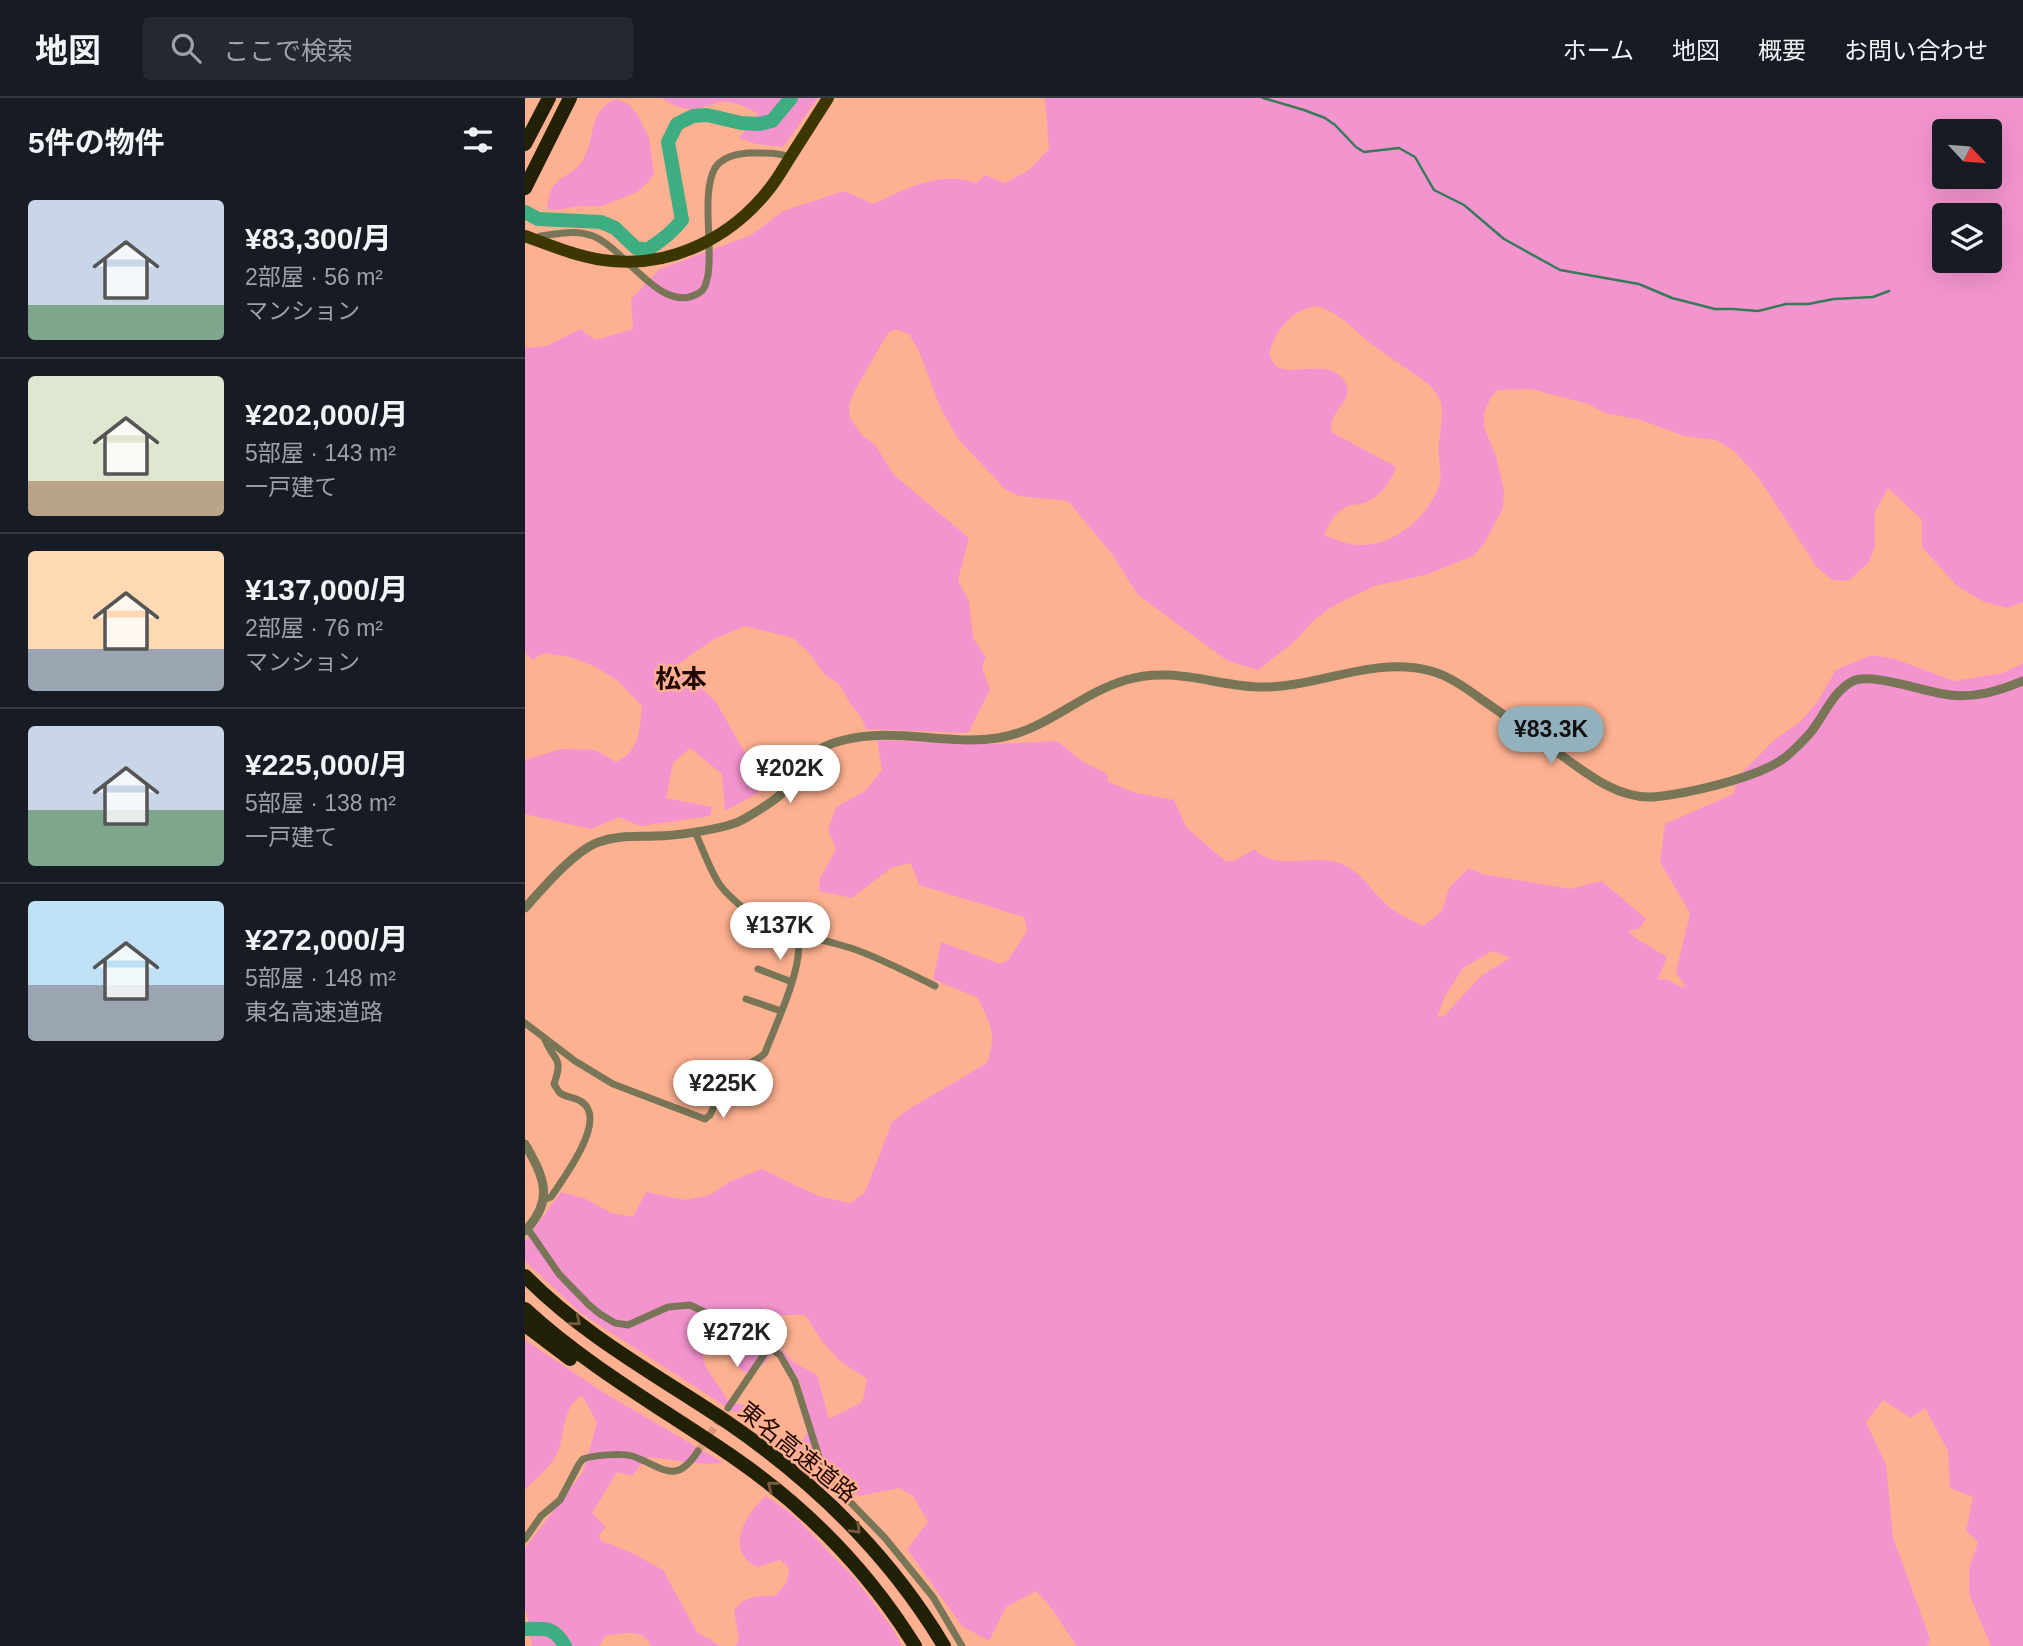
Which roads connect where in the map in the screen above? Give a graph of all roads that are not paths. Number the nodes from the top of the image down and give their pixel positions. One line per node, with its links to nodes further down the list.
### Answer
1 (549, 98): 4 (highway)
2 (570, 98): 6 (highway)
3 (828, 98): 5 (main road)
4 (525, 144)
5 (790, 157): 9 (main road); 9 (street)
6 (525, 188)
7 (525, 236): 8 (main road)
8 (538, 241): 10 (main road); 10 (street)
9 (709, 241): 10 (main road); 10 (street)
10 (629, 262)
11 (2023, 681): 12 (street)
12 (695, 832): 13 (street); 14 (street)
13 (525, 908)
14 (798, 941): 16 (street); 17 (street)
15 (758, 969): 16 (street)
16 (792, 982): 19 (street)
17 (935, 986)
18 (746, 999): 19 (street)
19 (781, 1011): 21 (street)
20 (525, 1023): 21 (street)
21 (545, 1039): 23 (street)
22 (525, 1144): 23 (street)
23 (543, 1200): 24 (street)
24 (526, 1230): 28 (street)
25 (525, 1276): 34 (highway, 東名高速道路, one-way to 34)
26 (525, 1309): 29 (highway, 東名高速道路)
27 (525, 1325): 29 (highway)
28 (769, 1347): 30 (street); 35 (street)
29 (644, 1400): 33 (highway, 東名高速道路, one-way to 29)
30 (728, 1408)
31 (698, 1451): 32 (street)
32 (525, 1539)
33 (915, 1646)
34 (944, 1646)
35 (962, 1646)

